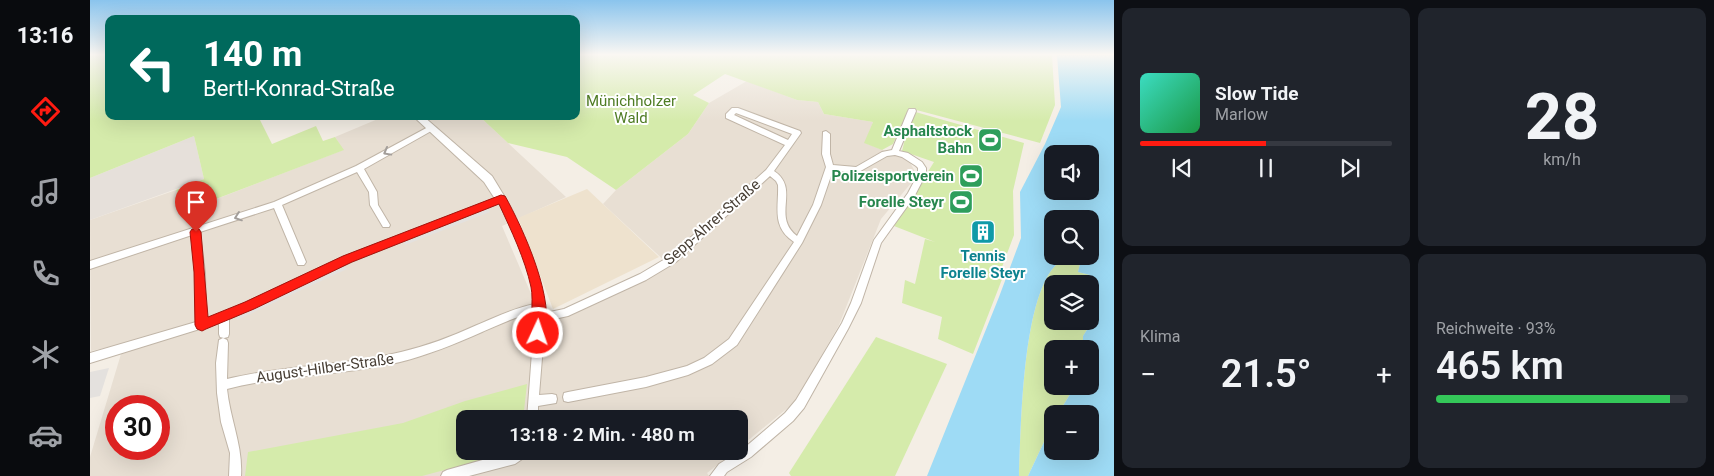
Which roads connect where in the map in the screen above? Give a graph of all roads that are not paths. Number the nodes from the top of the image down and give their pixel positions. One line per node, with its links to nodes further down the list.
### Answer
1 (912, 112): 6 (street)
2 (421, 120): 3 (street)
3 (430, 128): 8 (street, one-way to 8); 10 (street)
4 (826, 134): 7 (street)
5 (790, 144): 5 (street); 9 (street, Sepp-Ahrer-Straße)
6 (895, 152): 7 (street); 31 (street)
7 (830, 167): 14 (street)
8 (359, 168): 11 (street); 13 (street)
9 (769, 172): 14 (street); 19 (street, Sepp-Ahrer-Straße)
10 (501, 199): 13 (street); 17 (street)
11 (277, 204): 12 (street, one-way to 12); 16 (street)
12 (196, 232): 15 (street); 20 (street)
13 (390, 233): 16 (street)
14 (799, 241): 24 (street)
15 (90, 265)
16 (304, 270): 18 (street)
17 (540, 307): 19 (street); 23 (street, August-Hilber-Straße)
18 (224, 317): 20 (street); 23 (street)
19 (540, 318): 26 (street)
20 (202, 325): 21 (street)
21 (119, 350): 22 (street)
22 (90, 358)
23 (223, 385): 29 (street)
24 (568, 397)
25 (552, 399): 26 (street)
26 (533, 401): 27 (street)
27 (532, 410)
28 (507, 460): 30 (street)
29 (235, 476)
30 (447, 476)
31 (716, 476)

